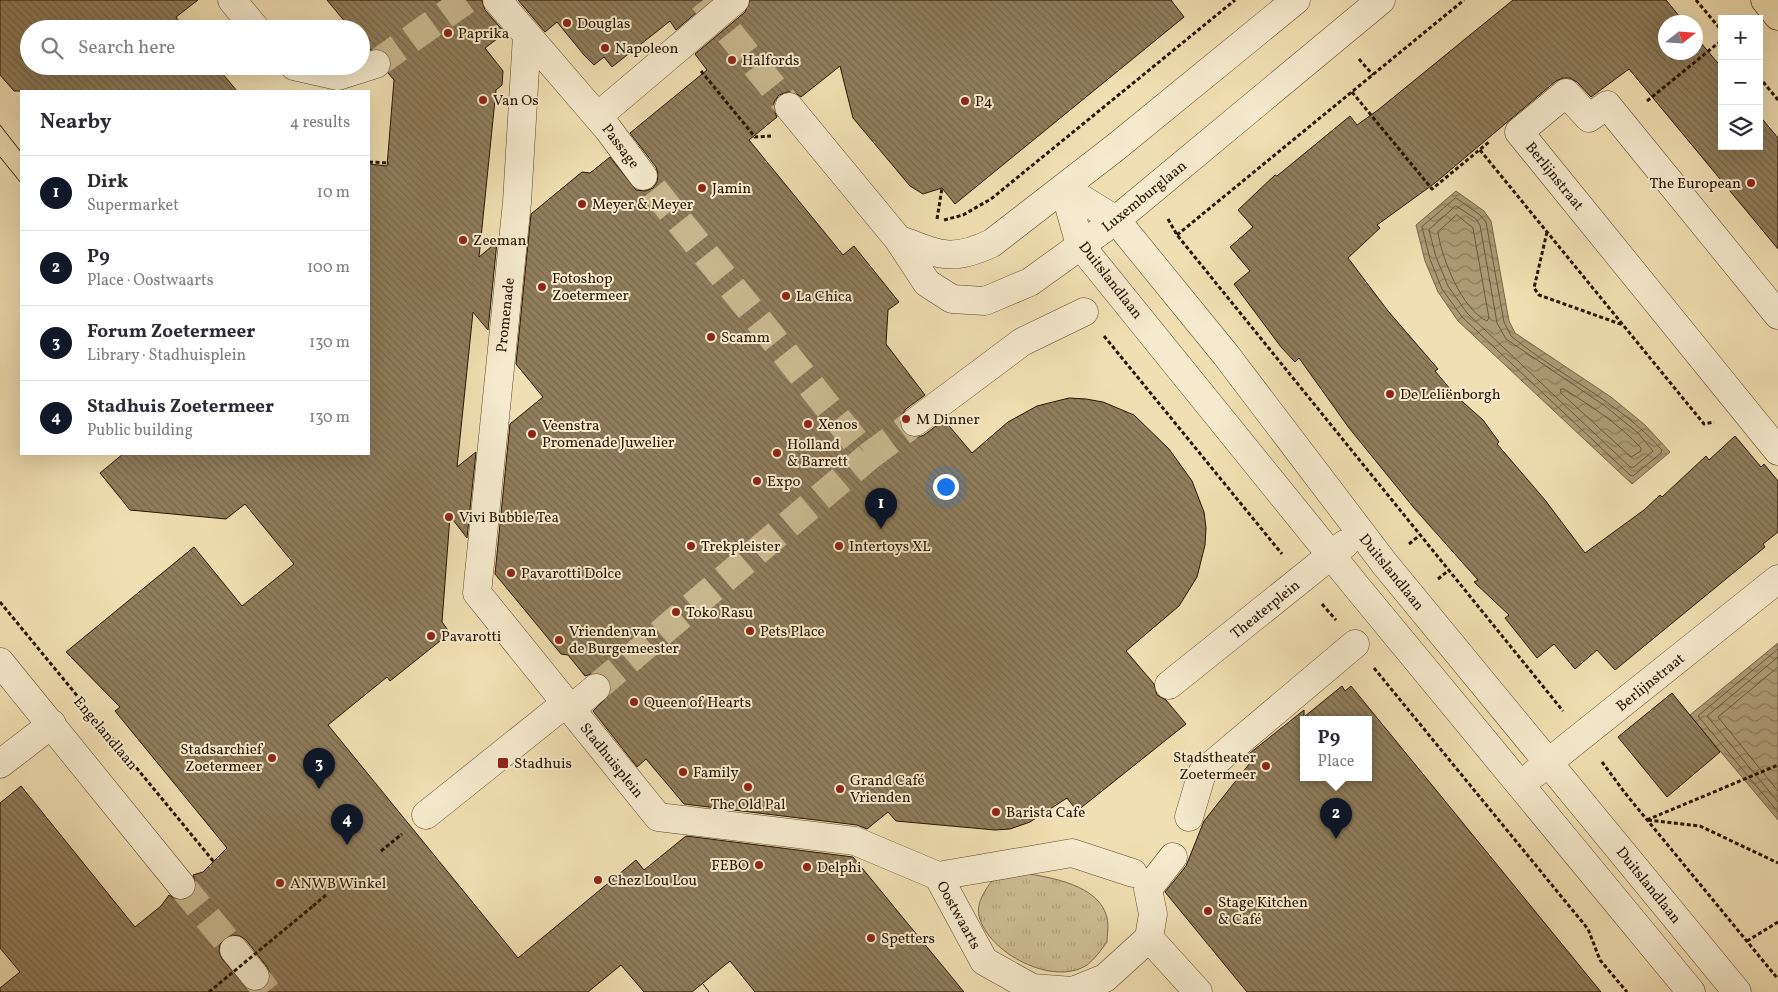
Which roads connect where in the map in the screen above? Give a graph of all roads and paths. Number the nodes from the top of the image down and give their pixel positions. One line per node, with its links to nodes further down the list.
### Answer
1 (232, 0): 11 (street)
2 (497, 0): 13 (street)
3 (735, 0): 23 (street)
4 (1235, 0): 35 (path)
5 (1296, 0): 31 (street)
6 (1381, 0): 32 (street, Luxemburglaan)
7 (1464, 0): 20 (path)
8 (1696, 0): 12 (path)
9 (1764, 0): 10 (main road)
10 (1778, 16)
11 (249, 20)
12 (1718, 26)
13 (526, 36): 23 (street); 50 (street, Promenade)
14 (1718, 43): 19 (path)
15 (376, 64): 16 (street)
16 (370, 66)
17 (703, 73): 24 (path)
18 (1763, 82): 21 (path)
19 (1669, 83)
20 (1352, 92): 26 (path); 37 (path)
21 (1778, 100)
22 (789, 108): 38 (street, Luxemburglaan)
23 (598, 116): 29 (street, Passage)
24 (746, 126)
25 (1519, 132): 26 (path); 42 (street, Berlijnstraat); 44 (street, Berlijnstraat)
26 (1480, 150): 36 (path)
27 (370, 162): 28 (path)
28 (390, 163)
29 (643, 176)
30 (942, 188): 35 (path)
31 (1064, 188): 34 (street, Duitslandlaan); 38 (street); 39 (street, Duitslandlaan)
32 (1151, 191): 34 (street, Luxemburglaan); 37 (path)
33 (927, 219): 35 (path)
34 (1116, 220): 39 (street, Luxemburglaan); 40 (street, Duitslandlaan)
35 (937, 222)
36 (1547, 232): 43 (path); 43 (path)
37 (1177, 235): 40 (path); 58 (path)
38 (898, 238): 39 (street, Luxemburglaan)
39 (1080, 245): 48 (street, Duitslandlaan)
40 (1148, 259): 47 (street, Duitslandlaan)
41 (1084, 312): 45 (street)
42 (1778, 314)
43 (1624, 325): 44 (path)
44 (1749, 416): 46 (street, Berlijnstraat)
45 (915, 422)
46 (1778, 451)
47 (1360, 532): 48 (street, Theaterplein); 59 (street, Duitslandlaan)
48 (1331, 555): 54 (street, Theaterplein); 62 (street, Duitslandlaan)
49 (1778, 579): 58 (street, Berlijnstraat)
50 (477, 593): 56 (street, Stadhuisplein)
51 (0, 602): 68 (path, Engelandlaan)
52 (1355, 644): 65 (street)
53 (0, 662): 57 (street)
54 (1169, 685)
55 (596, 688): 56 (street)
56 (568, 706): 63 (street); 64 (street, Stadhuisplein)
57 (52, 724): 60 (street); 72 (street)
58 (1583, 736): 59 (street, Berlijnstraat); 66 (path)
59 (1549, 763): 62 (street, Berlijnstraat); 83 (street, Duitslandlaan)
60 (0, 764)
61 (1778, 765): 66 (path)
62 (1522, 784): 82 (street, Duitslandlaan)
63 (426, 815)
64 (658, 817): 71 (street, Oostwaarts)
65 (1189, 817)
66 (1647, 820): 69 (path); 76 (path)
67 (1174, 857): 75 (street)
68 (214, 862)
69 (1778, 863)
70 (1133, 873): 71 (street)
71 (938, 876): 75 (street, Oostwaarts)
72 (181, 885)
73 (326, 895): 80 (path, bridge)
74 (1778, 922): 76 (path)
75 (1149, 938): 81 (street)
76 (1747, 941): 79 (path)
77 (234, 950): 78 (street)
78 (255, 976)
79 (1778, 979)
80 (209, 992)
81 (1198, 992)
82 (1691, 992)
83 (1737, 992)

